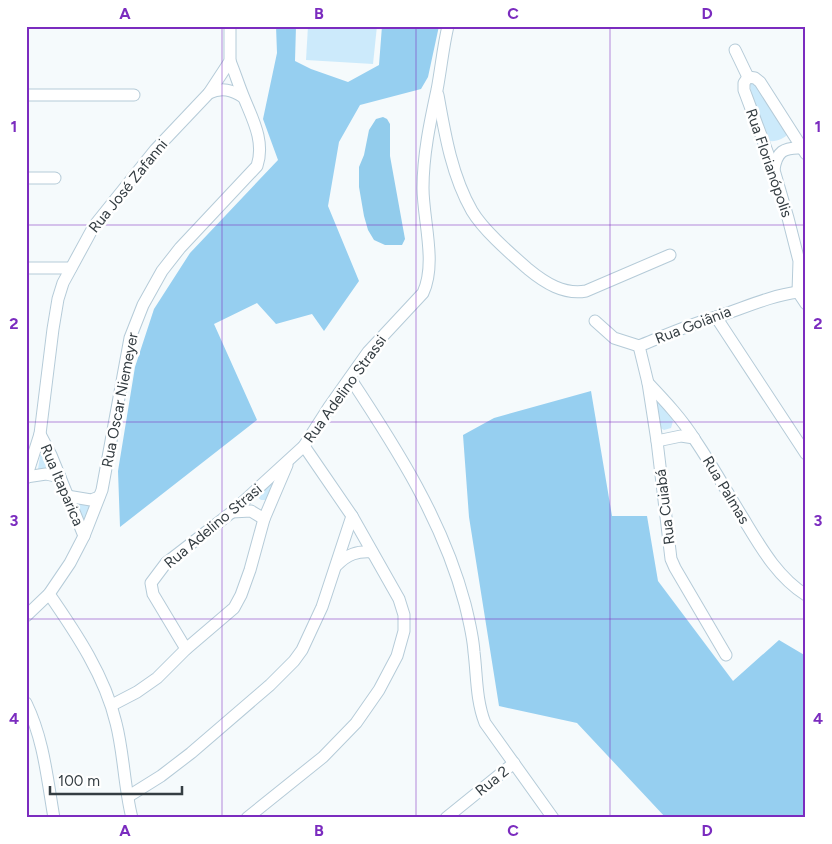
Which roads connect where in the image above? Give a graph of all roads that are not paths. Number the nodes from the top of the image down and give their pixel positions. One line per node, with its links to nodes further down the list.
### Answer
1 (230, 26): 4 (street)
2 (448, 26): 6 (street, Rua Adelino Strassi)
3 (734, 50): 5 (street)
4 (230, 60): 7 (street, Rua José Zafanni); 10 (street, Rua Oscar Niemeyer)
5 (747, 78): 11 (street); 12 (street, Rua Florianópolis)
6 (437, 88): 15 (street); 23 (street, Rua Adelino Strassi)
7 (209, 93): 10 (street); 17 (street, Rua José Zafanni)
8 (26, 95): 9 (street)
9 (134, 96)
10 (244, 97): 34 (street, Rua Oscar Niemeyer)
11 (804, 151): 12 (street)
12 (774, 170): 18 (street, Rua Florianópolis)
13 (26, 178): 14 (street)
14 (55, 178)
15 (670, 255)
16 (26, 268): 17 (street)
17 (71, 268): 25 (street, Rua José Zafanni)
18 (798, 292): 19 (street); 20 (street, Rua Goiânia)
19 (806, 304)
20 (716, 317): 22 (street, Rua Goiânia); 29 (street)
21 (595, 321): 22 (street, Rua Goiânia)
22 (639, 346): 24 (street, Rua Cuiabá)
23 (350, 378): 28 (street, Rua Adelino Strassi); 48 (street)
24 (648, 383): 26 (street, Rua Palmas); 27 (street, Rua Cuiabá)
25 (40, 434): 31 (street, Rua José Zafanni); 32 (street, Rua Itaparica)
26 (694, 438): 27 (street); 42 (street, Rua Palmas)
27 (657, 441): 45 (street, Rua Cuiabá)
28 (304, 446): 30 (street, Rua Adelino Strassi); 36 (street)
29 (806, 454)
30 (289, 462): 35 (street, Rua Adelino Strasi); 37 (street)
31 (26, 477): 32 (street)
32 (60, 477): 33 (street, Rua Itaparica)
33 (67, 496): 34 (street); 38 (street, Rua Itaparica)
34 (100, 497): 38 (street, Rua Oscar Niemeyer)
35 (232, 512): 37 (street); 44 (street, Rua Adelino Strasi)
36 (352, 516): 39 (street); 40 (street)
37 (264, 519): 44 (street)
38 (84, 536): 41 (street, Rua Oscar Niemeyer)
39 (372, 552): 40 (street); 52 (street)
40 (336, 566): 49 (street)
41 (48, 594): 43 (street, Rua Oscar Niemeyer); 47 (street)
42 (806, 594)
43 (26, 616)
44 (186, 649): 47 (street)
45 (726, 655)
46 (26, 703): 50 (street)
47 (112, 705): 49 (street)
48 (514, 764): 53 (street, Rua 2); 54 (street)
49 (128, 796): 51 (street)
50 (54, 818)
51 (132, 818)
52 (248, 818)
53 (446, 818)
54 (553, 818)

